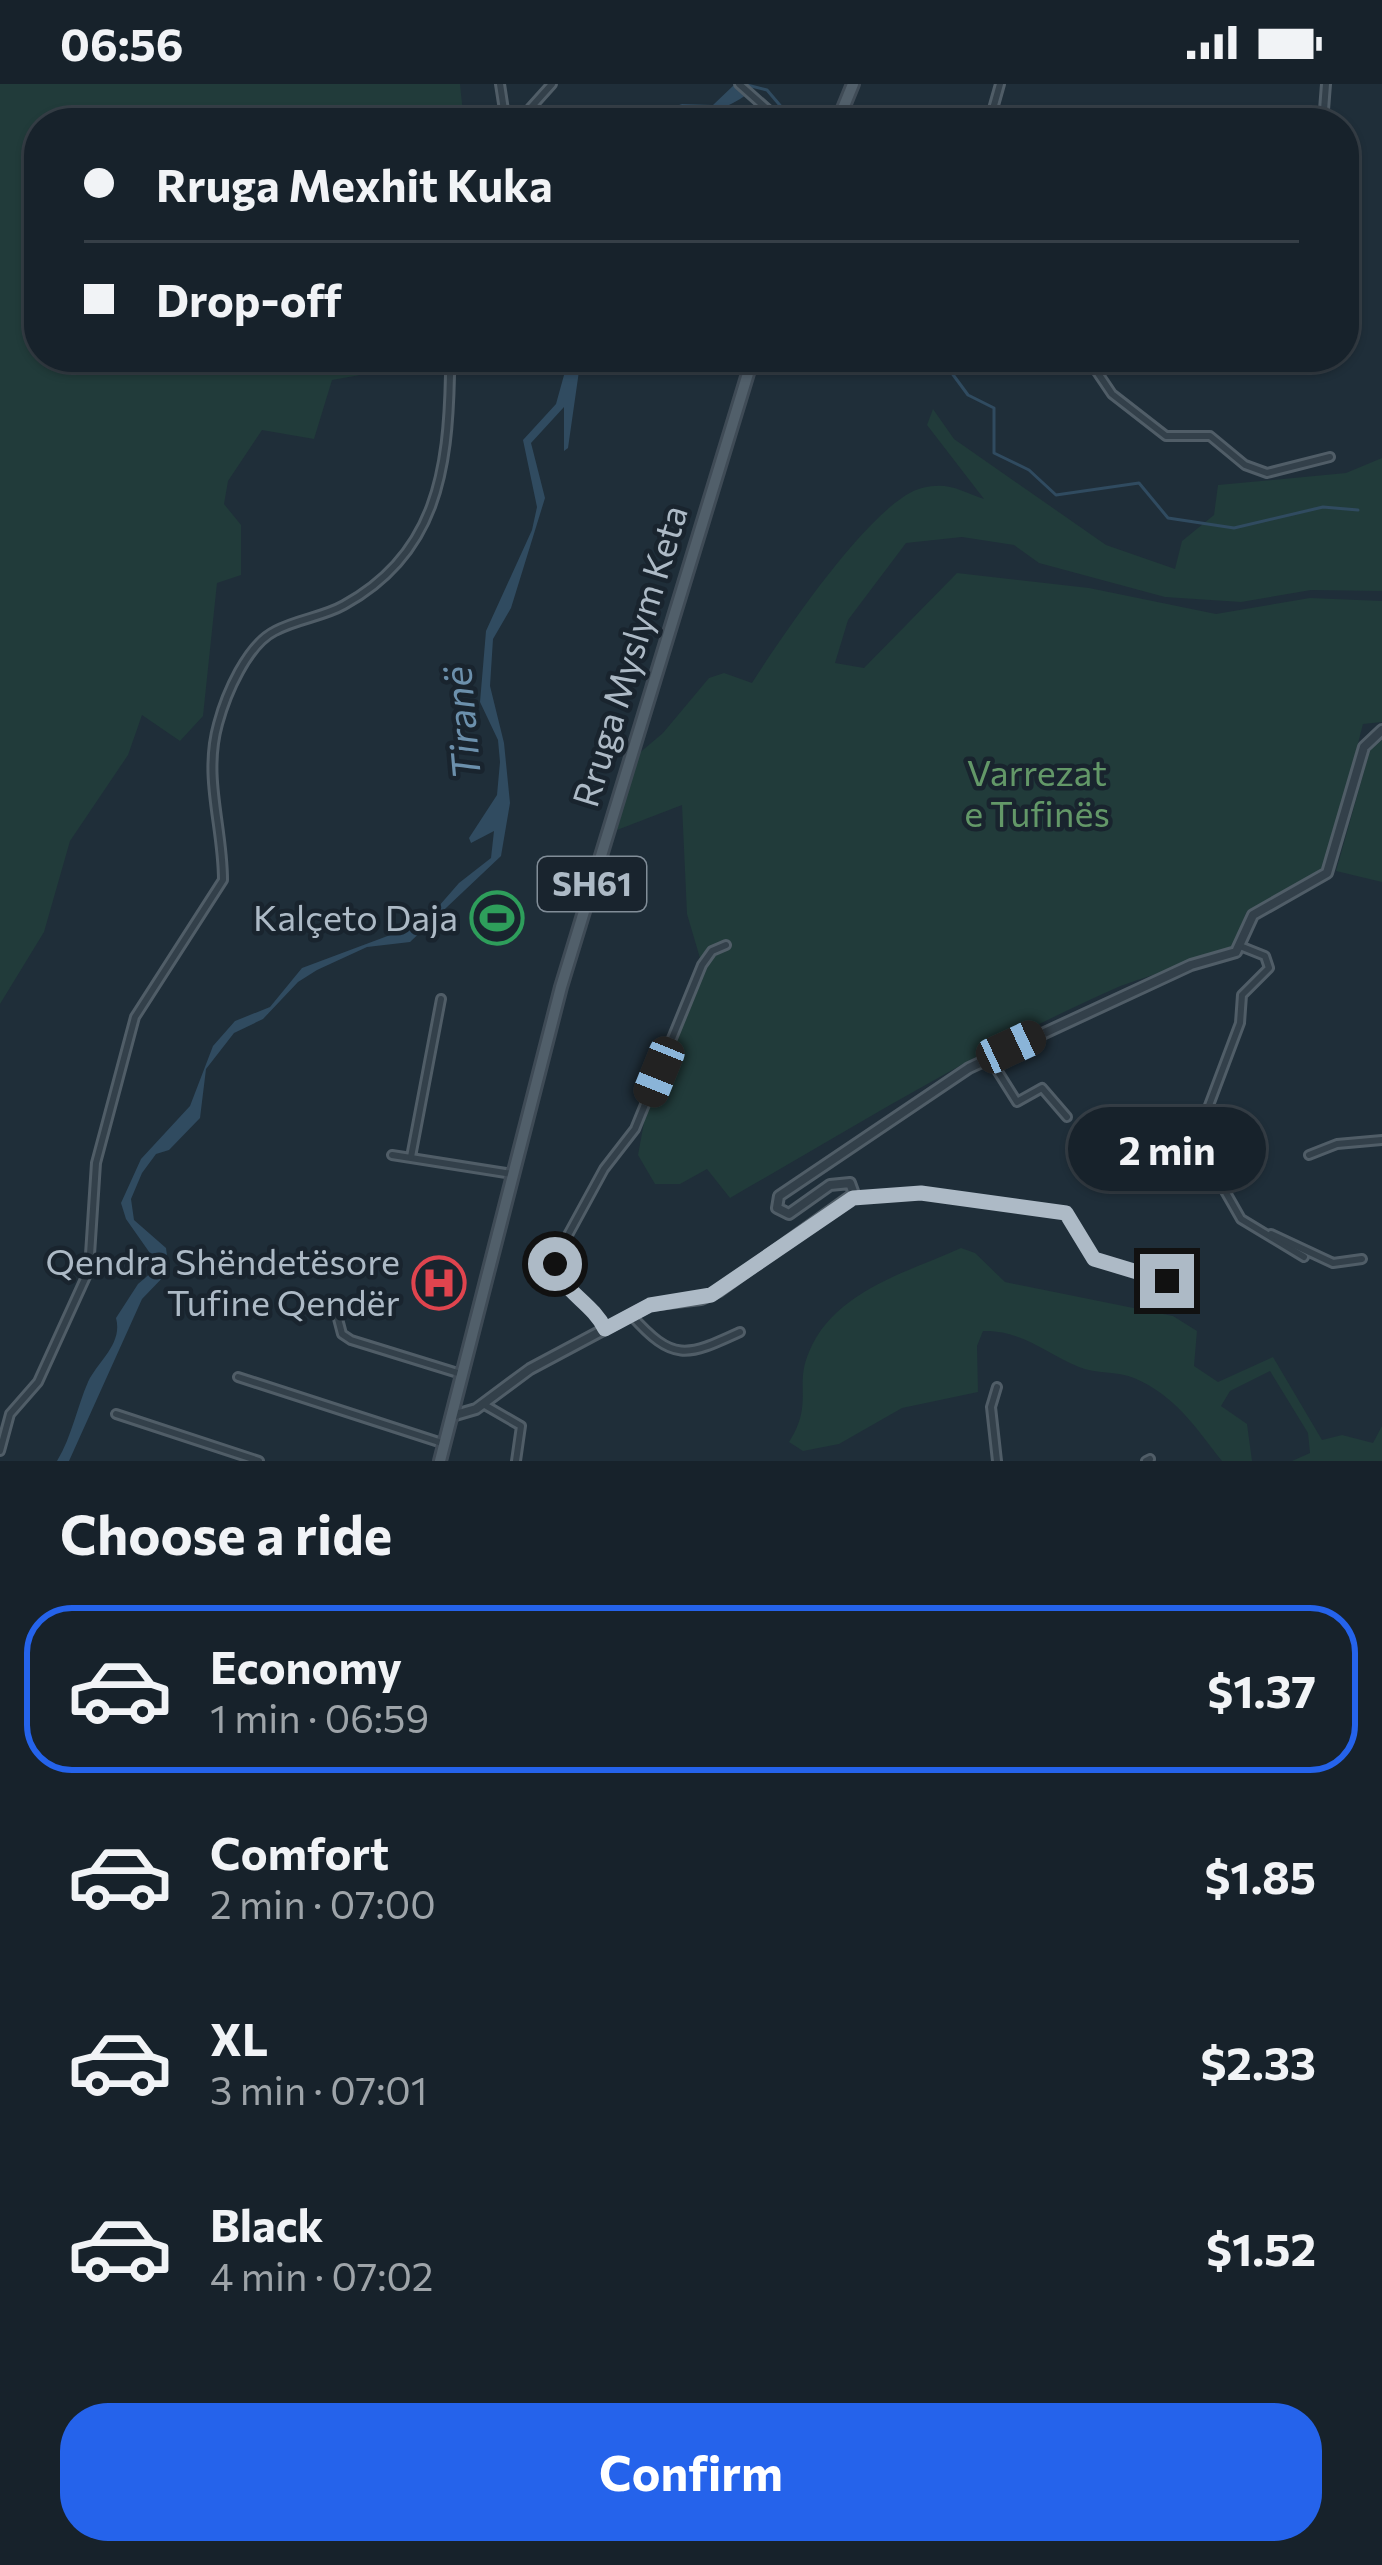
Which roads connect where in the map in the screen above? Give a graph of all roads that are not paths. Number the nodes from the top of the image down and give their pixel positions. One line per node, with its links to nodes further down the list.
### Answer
1 (552, 84): 3 (street)
2 (739, 84): 4 (street)
3 (530, 108)
4 (768, 108)
5 (748, 372): 19 (main road, Rruga Myslym Keta / SH61)
6 (1097, 372): 8 (street)
7 (450, 375): 36 (street)
8 (1330, 457)
9 (1382, 730): 11 (street)
10 (726, 945): 27 (street)
11 (1240, 946): 13 (street); 21 (street)
12 (440, 999): 18 (street)
13 (989, 1058): 14 (street); 20 (street)
14 (1067, 1117)
15 (1382, 1140): 17 (street)
16 (392, 1154): 18 (street)
17 (1309, 1155)
18 (411, 1157): 19 (street)
19 (512, 1174): 29 (main road, Rruga Myslym Keta / SH61)
20 (853, 1198): 24 (street); 26 (street)
21 (1250, 1226): 22 (street); 23 (street)
22 (1304, 1257)
23 (1362, 1259)
24 (1167, 1281)
25 (336, 1310): 29 (street)
26 (631, 1315): 27 (street); 28 (street)
27 (605, 1329): 32 (street)
28 (740, 1332)
29 (461, 1374): 34 (main road, Rruga Myslym Keta / SH61)
30 (238, 1377): 35 (street)
31 (997, 1388): 41 (street)
32 (483, 1404): 34 (street); 40 (street)
33 (116, 1414): 37 (street)
34 (452, 1416): 35 (main road, Rruga Myslym Keta / SH61)
35 (445, 1444): 39 (main road, Rruga Myslym Keta / SH61)
36 (0, 1451)
37 (243, 1459): 38 (street)
38 (259, 1461)
39 (440, 1461)
40 (516, 1461)
41 (997, 1461)

